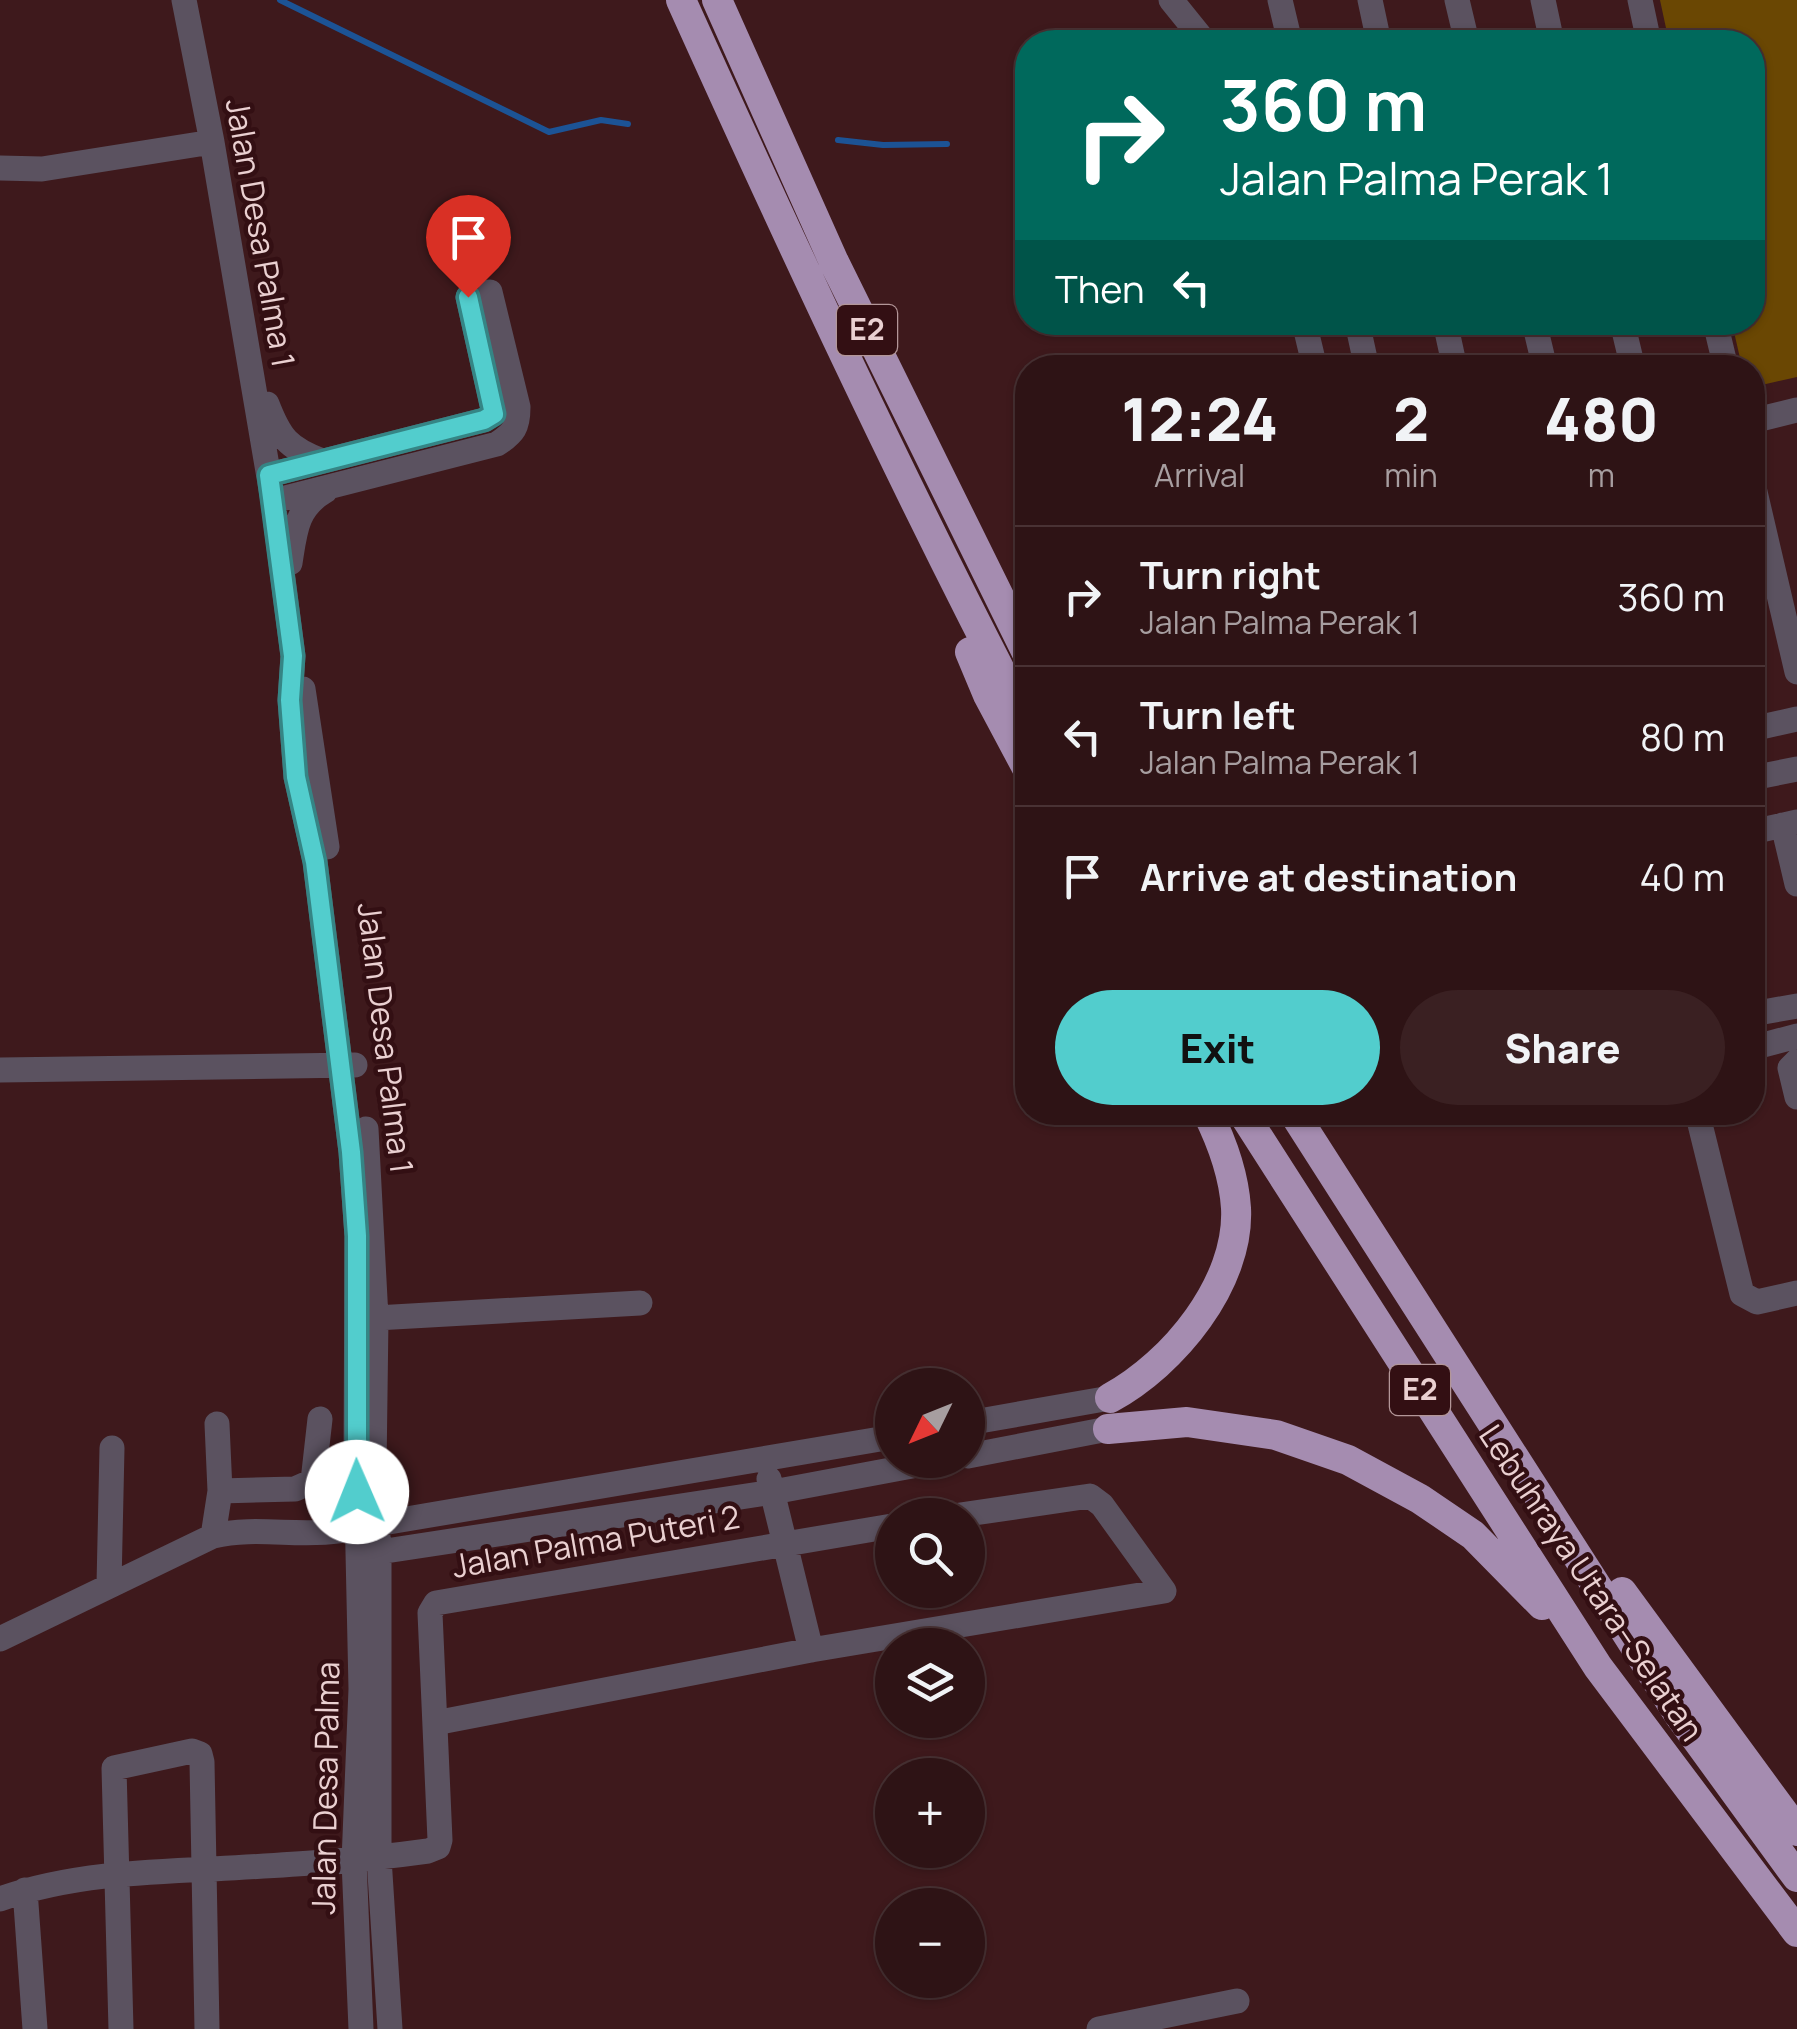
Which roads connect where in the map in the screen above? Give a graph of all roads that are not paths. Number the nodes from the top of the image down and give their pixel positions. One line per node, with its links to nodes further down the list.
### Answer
1 (184, 0): 16 (street, Jalan Desa Palma 1)
2 (681, 0): 28 (highway, E2)
3 (717, 0): 30 (highway, E2)
4 (1171, 0): 10 (street)
5 (1280, 0): 11 (street)
6 (1370, 0): 12 (street)
7 (1457, 0): 13 (street)
8 (1542, 0): 14 (street)
9 (1640, 0): 15 (street)
10 (1196, 30)
11 (1287, 30)
12 (1376, 30)
13 (1464, 30)
14 (1549, 30)
15 (1646, 30)
16 (212, 142): 17 (street); 20 (street, Jalan Desa Palma 1)
17 (0, 168)
18 (479, 295): 19 (street)
19 (491, 342): 23 (street); 25 (street)
20 (250, 363): 23 (street); 24 (street, Jalan Desa Palma 1)
21 (1797, 410): 22 (street)
22 (1765, 418)
23 (322, 462): 24 (street)
24 (269, 475): 26 (street, Jalan Desa Palma 1)
25 (334, 486): 26 (street); 29 (street)
26 (273, 501): 29 (street, Jalan Desa Palma 1)
27 (1765, 535): 31 (street)
28 (952, 580): 32 (highway, E2); 35 (highway)
29 (286, 594): 46 (street, Jalan Desa Palma 1)
30 (1015, 629)
31 (1797, 672)
32 (1015, 699)
33 (1797, 719): 34 (street)
34 (1765, 726)
35 (1015, 744)
36 (1797, 769): 37 (street)
37 (1765, 775)
38 (1790, 823): 39 (street); 40 (street)
39 (1765, 829)
40 (1797, 884)
41 (1797, 1006): 42 (street)
42 (1765, 1012)
43 (1797, 1036): 44 (street)
44 (1765, 1045)
45 (1794, 1063): 48 (street)
46 (351, 1065): 47 (street); 55 (street, Jalan Desa Palma 1); 72 (street, Jalan Desa Palma 1)
47 (0, 1070)
48 (1797, 1097)
49 (1212, 1125): 57 (highway)
50 (1250, 1125): 77 (highway, Lebuhraya Utara–Selatan / E2)
51 (1301, 1125): 56 (highway, Lebuhraya Utara–Selatan / E2)
52 (1700, 1125): 53 (street)
53 (1797, 1293)
54 (640, 1303): 55 (street)
55 (376, 1318): 72 (street, Jalan Desa Palma 1)
56 (1442, 1348): 79 (highway); 83 (highway, Lebuhraya Utara–Selatan / E2)
57 (1110, 1398): 59 (street)
58 (320, 1419): 67 (street)
59 (985, 1420)
60 (217, 1424): 67 (street)
61 (1108, 1429): 64 (street); 77 (highway)
62 (875, 1439): 65 (street)
63 (112, 1448): 74 (street)
64 (985, 1453)
65 (764, 1460): 68 (street); 72 (street)
66 (875, 1473): 68 (street)
67 (220, 1491): 71 (street)
68 (772, 1492): 72 (street); 73 (street)
69 (985, 1511): 76 (street)
70 (875, 1529): 73 (street, Jalan Palma Puteri 2)
71 (214, 1536): 72 (street); 74 (street)
72 (363, 1536): 80 (street, Jalan Desa Palma)
73 (787, 1542): 76 (street); 78 (street, Jalan Palma Puteri 2)
74 (109, 1585): 75 (street)
75 (0, 1639)
76 (812, 1650): 78 (street)
77 (1598, 1667): 86 (highway, Lebuhraya Utara–Selatan / E2)
78 (436, 1723): 80 (street, Jalan Palma Puteri 2)
79 (1797, 1832)
80 (366, 1860): 81 (street); 91 (street, Jalan Desa Palma); 92 (street, Jalan Desa Palma)
81 (204, 1869): 82 (street); 82 (street); 90 (street)
82 (118, 1874): 84 (street); 89 (street)
83 (1797, 1877)
84 (25, 1890): 85 (street); 88 (street)
85 (0, 1899)
86 (1797, 1932)
87 (1238, 2001): 93 (street)
88 (35, 2029)
89 (121, 2029)
90 (207, 2029)
91 (361, 2029)
92 (390, 2029)
93 (1099, 2029)

